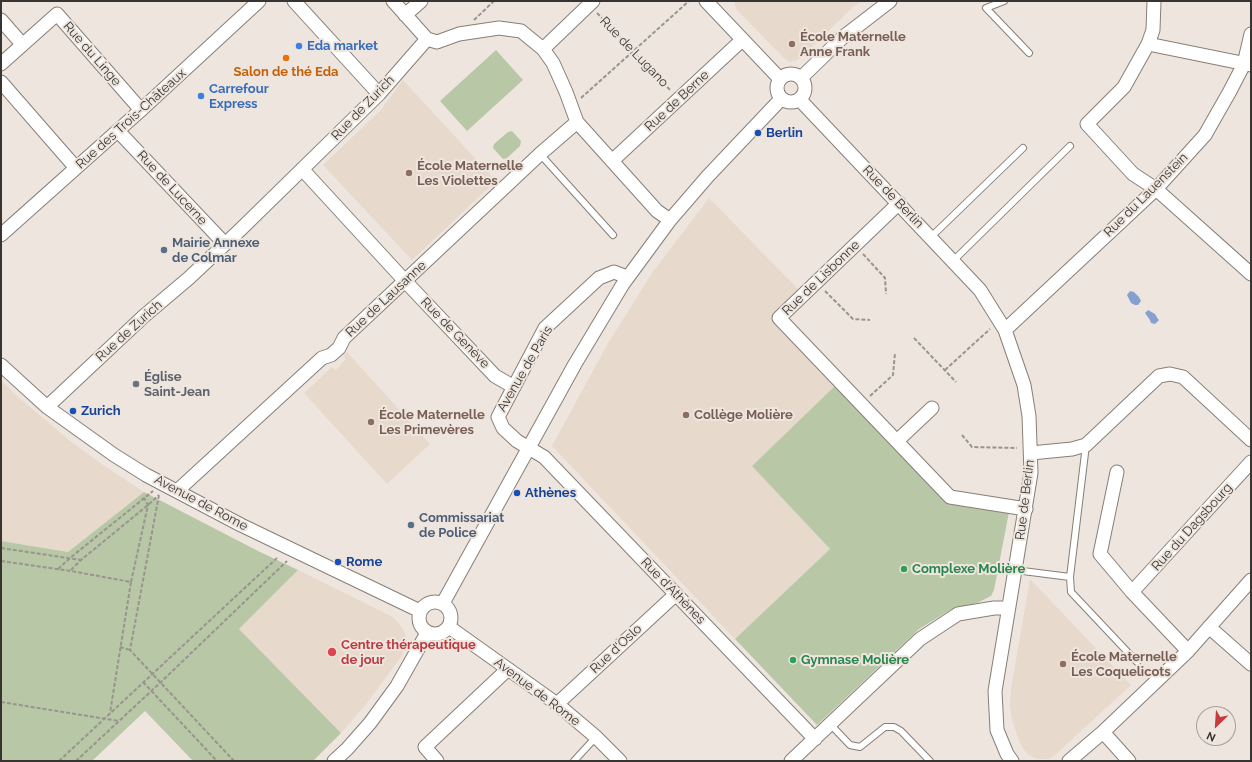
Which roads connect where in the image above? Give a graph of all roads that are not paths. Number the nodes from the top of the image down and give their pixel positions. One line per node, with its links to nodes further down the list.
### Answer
1 (259, 1): 27 (street, Rue des Trois-Châteaux)
2 (294, 1): 24 (street)
3 (393, 1): 10 (street)
4 (421, 1): 10 (street)
5 (890, 1): 21 (street)
6 (1004, 1): 18 (lane)
7 (1154, 1): 16 (street)
8 (591, 3): 17 (street, Rue de Lugano)
9 (713, 3): 14 (street)
10 (405, 15): 13 (street)
11 (1, 20): 15 (street)
12 (1251, 34): 20 (street, Rue du Lauenstein)
13 (426, 39): 17 (street); 24 (street, Rue de Zurich)
14 (742, 40): 22 (street); 33 (street, Rue de Berne)
15 (22, 44): 19 (street, Rue du Linge); 27 (street, Rue du Linge)
16 (1148, 44): 20 (street); 36 (street)
17 (543, 49): 28 (street)
18 (1029, 53)
19 (1, 64)
20 (1247, 64): 36 (street, Rue du Lauenstein)
21 (801, 78): 22 (street); 26 (street)
22 (780, 79): 25 (street)
23 (1, 82): 34 (street)
24 (379, 94): 35 (street, Rue de Zurich)
25 (781, 99): 26 (street); 38 (street)
26 (800, 100): 37 (street, Rue de Berlin)
27 (141, 110): 29 (street, Rue des Trois-Châteaux)
28 (577, 122): 32 (street, Rue de Lausanne); 33 (street)
29 (118, 131): 34 (street, Rue des Trois-Châteaux); 42 (street, Rue de Lucerne)
30 (1070, 146): 43 (lane)
31 (1023, 148): 41 (lane)
32 (540, 154): 40 (lane); 46 (street, Rue de Lausanne)
33 (612, 161): 38 (street)
34 (76, 168): 39 (street, Rue des Trois-Châteaux)
35 (302, 169): 42 (street, Rue de Zurich); 46 (street, Rue de Genève)
36 (1156, 189): 44 (street); 47 (street, Rue du Lauenstein)
37 (899, 204): 41 (street, Rue de Berlin); 53 (street, Rue de Lisbonne)
38 (670, 220): 45 (street)
39 (1, 235)
40 (613, 235)
41 (931, 237): 43 (street, Rue de Berlin)
42 (225, 244): 50 (street, Rue de Zurich)
43 (954, 261): 47 (street, Rue de Berlin)
44 (1251, 273)
45 (627, 278): 49 (street, Avenue de Paris); 55 (street)
46 (405, 281): 49 (street, Rue de Genève); 59 (street, Rue de Lausanne)
47 (1002, 325): 56 (street, Rue de Berlin)
48 (1, 365): 50 (street, Avenue de Rome)
49 (514, 387): 55 (street, Avenue de Paris)
50 (47, 407): 59 (street, Avenue de Rome)
51 (932, 408): 53 (street)
52 (1251, 440): 54 (street)
53 (897, 441): 60 (street, Rue de Lisbonne)
54 (1086, 445): 56 (street); 62 (lane)
55 (529, 448): 65 (street, Rue d'Athènes); 66 (street)
56 (1031, 450): 60 (street, Rue de Berlin)
57 (1251, 462): 64 (street, Rue du Dagsbourg)
58 (1117, 472): 64 (street)
59 (177, 492): 68 (street, Avenue de Rome)
60 (1026, 509): 61 (street, Rue de Berlin)
61 (1015, 570): 62 (lane); 67 (street, Rue de Berlin)
62 (1070, 577): 73 (lane)
63 (1251, 580): 70 (street)
64 (1132, 592): 72 (street)
65 (676, 594): 76 (street, Rue d'Oslo); 80 (street, Rue d'Athènes)
66 (443, 603): 68 (street); 69 (street)
67 (1008, 608): 77 (street); 87 (street, Rue de Berlin)
68 (420, 611): 71 (street)
69 (449, 627): 71 (street); 75 (street, Avenue de Rome)
70 (1209, 627): 72 (street); 74 (street)
71 (427, 633): 81 (street)
72 (1188, 650): 78 (street)
73 (1137, 662)
74 (1251, 664)
75 (508, 669): 76 (street, Avenue de Rome); 82 (street)
76 (557, 704): 79 (street, Avenue de Rome)
77 (830, 724): 80 (street); 86 (lane)
78 (1103, 732): 88 (street); 89 (street)
79 (596, 737): 83 (lane); 84 (street, Avenue de Rome)
80 (815, 739): 85 (street)
81 (334, 761)
82 (437, 761)
83 (574, 761)
84 (620, 761)
85 (791, 761)
86 (930, 761)
87 (1012, 761)
88 (1069, 761)
89 (1129, 761)

